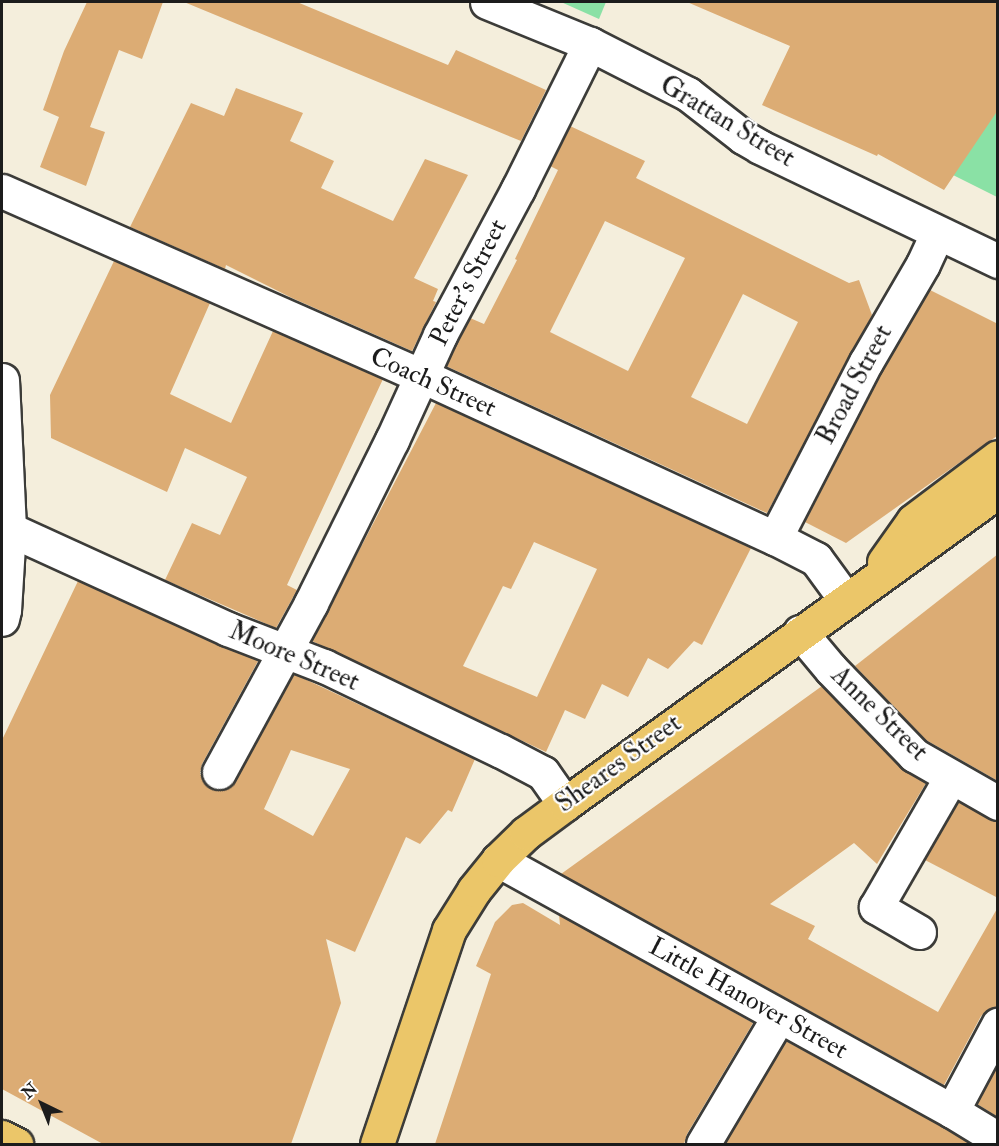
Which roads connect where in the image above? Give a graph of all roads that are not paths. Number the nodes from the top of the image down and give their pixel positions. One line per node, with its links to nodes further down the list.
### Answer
1 (487, 2): 2 (street, Grattan Street)
2 (590, 44): 4 (street, Grattan Street); 6 (street, Peter's Street)
3 (2, 190): 6 (street, Coach Street)
4 (937, 234): 5 (street, Grattan Street); 11 (street, Broad Street)
5 (998, 261)
6 (422, 376): 11 (street, Coach Street); 15 (street, Peter's Street)
7 (2, 380): 10 (street)
8 (998, 456): 12 (main road)
9 (998, 491): 12 (main road, Sheares Street)
10 (5, 528): 13 (street); 15 (street, Moore Street)
11 (775, 538): 12 (street, Coach Street)
12 (859, 590): 14 (main road, Sheares Street)
13 (2, 619)
14 (800, 632): 17 (street, Anne Street); 19 (main road, Sheares Street)
15 (286, 652): 16 (street, Peter's Street); 19 (street, Moore Street)
16 (219, 772)
17 (951, 777): 18 (street, Anne Street); 21 (street)
18 (998, 803)
19 (566, 804): 20 (main road, Sheares Street)
20 (498, 860): 22 (street, Little Hanover Street); 28 (main road, Sheares Street)
21 (919, 932)
22 (779, 1016): 24 (street, Little Hanover Street); 29 (street)
23 (998, 1025): 24 (street)
24 (952, 1111): 26 (street, Little Hanover Street)
25 (2, 1137): 27 (main road)
26 (998, 1139)
27 (16, 1144)
28 (377, 1144)
29 (704, 1144)

